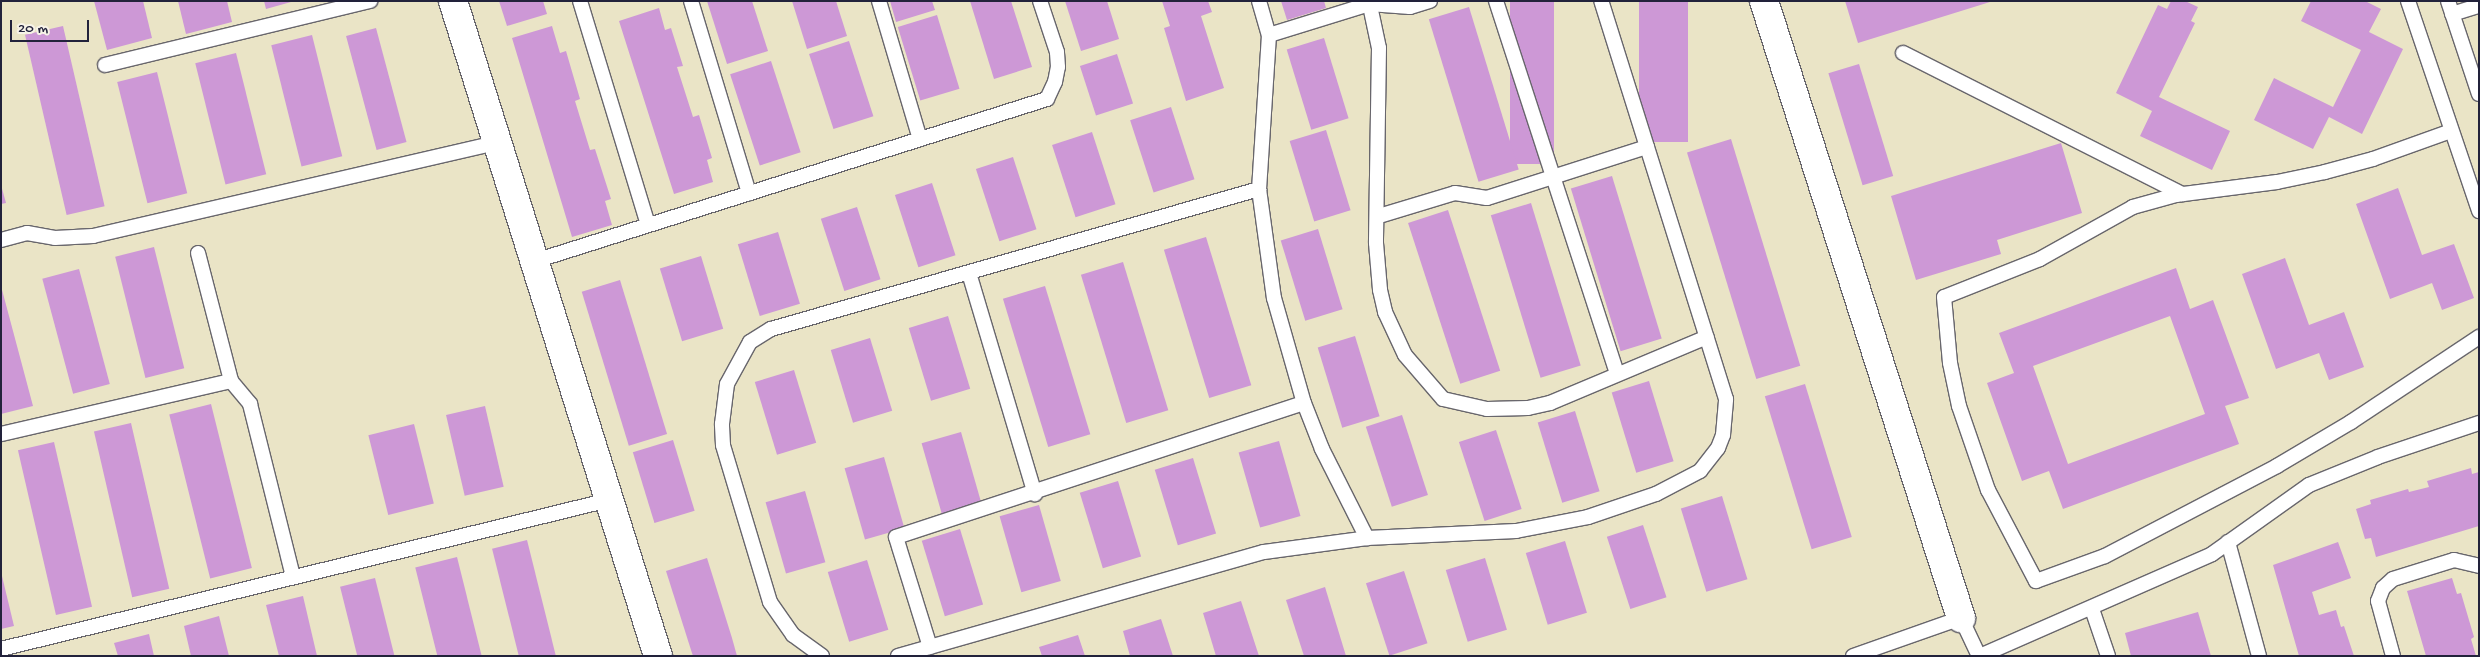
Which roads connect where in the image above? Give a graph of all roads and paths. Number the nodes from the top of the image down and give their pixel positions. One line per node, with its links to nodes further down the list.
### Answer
1 (370, 1): 18 (lane)
2 (453, 1): 22 (street)
3 (580, 1): 30 (lane)
4 (691, 1): 26 (lane)
5 (879, 1): 21 (lane)
6 (1040, 1): 21 (lane)
7 (1259, 1): 16 (lane)
8 (1430, 1): 13 (lane)
9 (1496, 1): 24 (lane)
10 (1601, 1): 23 (lane)
11 (1764, 1): 49 (street)
12 (2408, 1): 20 (lane)
13 (1369, 3): 16 (lane); 29 (lane)
14 (2479, 6): 15 (lane)
15 (2450, 8): 19 (lane)
16 (1269, 35): 25 (lane)
17 (1903, 53): 27 (lane)
18 (105, 65)
19 (2479, 94)
20 (2451, 131): 27 (lane); 28 (lane)
21 (920, 139): 26 (lane)
22 (498, 143): 31 (lane); 33 (street)
23 (1647, 147): 24 (lane); 35 (lane)
24 (1553, 177): 29 (lane); 37 (lane)
25 (1259, 189): 34 (lane); 39 (lane)
26 (749, 193): 30 (lane)
27 (2182, 194): 36 (lane)
28 (2479, 211)
29 (1378, 216): 37 (lane)
30 (648, 225): 33 (lane)
31 (1, 240)
32 (198, 253): 38 (lane)
33 (535, 261): 43 (street)
34 (969, 273): 42 (lane); 53 (lane)
35 (1707, 337): 37 (lane); 44 (lane)
36 (2479, 338)
37 (1617, 374)
38 (230, 381): 41 (lane); 47 (lane)
39 (1304, 403): 42 (lane); 44 (lane)
40 (2479, 422): 45 (lane)
41 (1, 434)
42 (1035, 494): 50 (lane)
43 (609, 500): 47 (lane); 52 (street)
44 (1366, 538): 50 (lane)
45 (2228, 542): 48 (lane); 58 (lane)
46 (2479, 566): 59 (lane)
47 (293, 578): 51 (lane)
48 (2092, 609): 56 (lane); 57 (lane)
49 (1961, 618): 55 (lane); 56 (lane)
50 (930, 647): 54 (lane)
51 (1, 649)
52 (658, 656)
53 (822, 656)
54 (898, 656)
55 (1852, 656)
56 (1979, 656)
57 (2108, 656)
58 (2259, 656)
59 (2392, 656)

